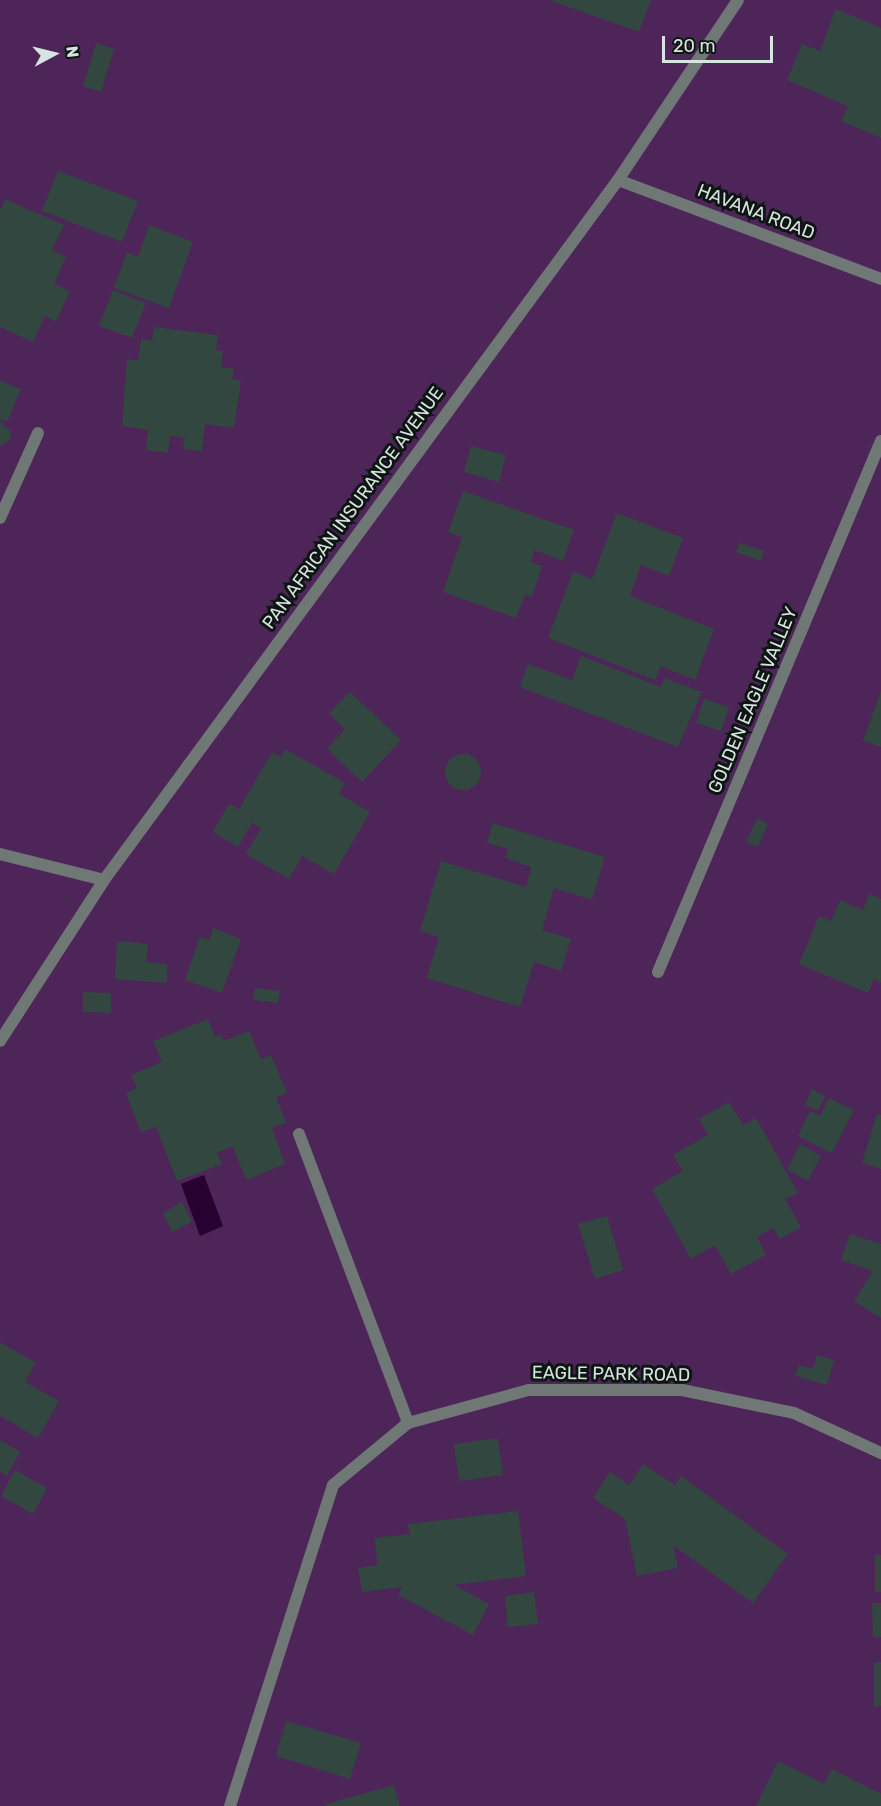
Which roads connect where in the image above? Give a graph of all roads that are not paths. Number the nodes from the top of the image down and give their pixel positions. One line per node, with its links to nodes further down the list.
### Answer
1 (738, 0): 2 (street, PAN AFRICAN INSURANCE AVENUE)
2 (618, 180): 3 (street, HAVANA ROAD); 8 (street, PAN AFRICAN INSURANCE AVENUE)
3 (881, 279)
4 (38, 433): 6 (street)
5 (881, 441): 9 (street, GOLDEN EAGLE VALLEY)
6 (0, 518)
7 (0, 854): 8 (street)
8 (104, 880): 10 (street, PAN AFRICAN INSURANCE AVENUE)
9 (658, 972)
10 (0, 1041)
11 (299, 1134): 12 (street)
12 (408, 1423): 13 (street, EAGLE PARK ROAD); 14 (street, EAGLE PARK ROAD)
13 (881, 1453)
14 (230, 1806)

